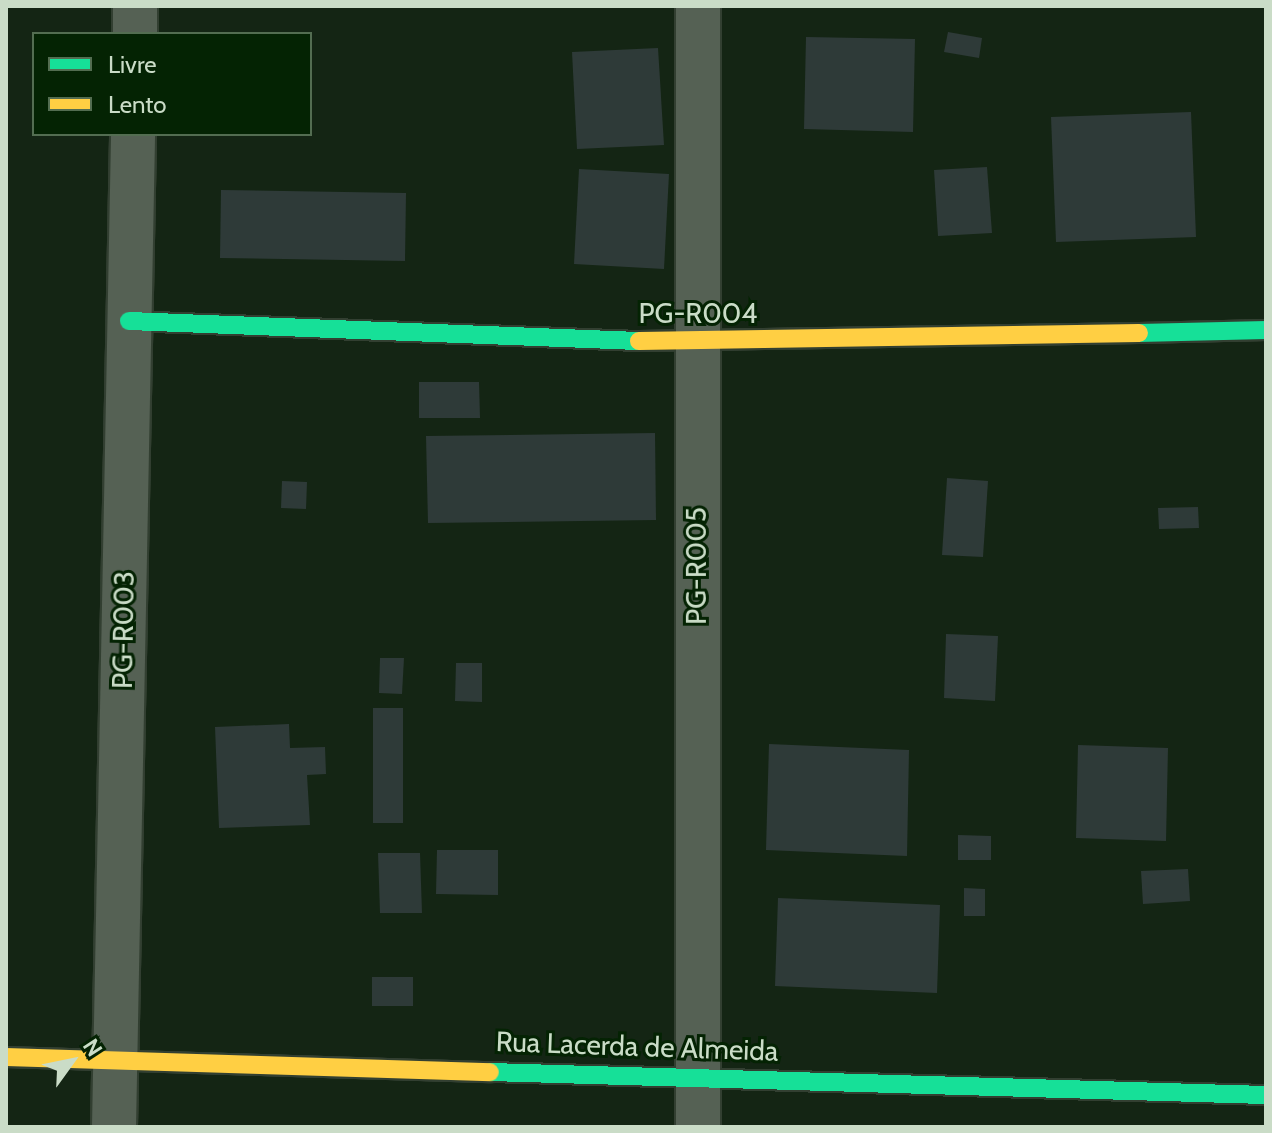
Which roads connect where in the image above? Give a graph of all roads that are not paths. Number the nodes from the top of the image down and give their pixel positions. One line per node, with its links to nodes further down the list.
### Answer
1 (135, 6): 3 (street)
2 (698, 6): 7 (street, PG-R005)
3 (135, 32)
4 (133, 136): 5 (street, PG-R003)
5 (129, 321): 7 (street, PG-R004); 8 (street, PG-R003)
6 (1266, 330): 7 (street, PG-R004)
7 (695, 343): 10 (street, PG-R005)
8 (113, 1056): 9 (street, Rua Lacerda de Almeida); 10 (street, Rua Lacerda de Almeida); 12 (street, PG-R003)
9 (6, 1057)
10 (698, 1076): 11 (street, Rua Lacerda de Almeida); 13 (street, PG-R005)
11 (1266, 1095)
12 (114, 1127)
13 (698, 1127)

